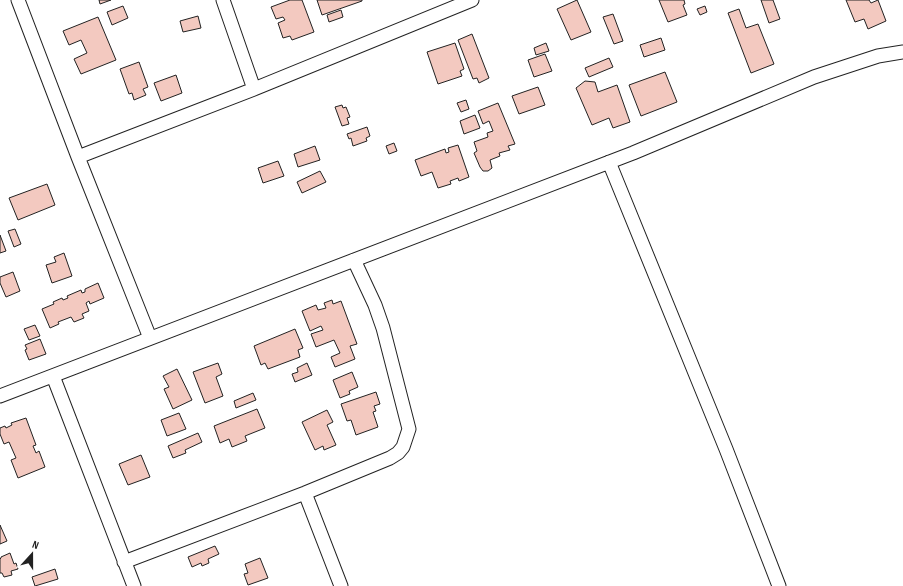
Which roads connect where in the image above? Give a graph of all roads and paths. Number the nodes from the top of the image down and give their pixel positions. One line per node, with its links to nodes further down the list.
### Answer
1 (18, 0): 6 (street)
2 (223, 0): 5 (street)
3 (472, 0): 5 (street)
4 (903, 52): 7 (street)
5 (254, 89): 6 (street)
6 (78, 157): 9 (street)
7 (610, 162): 8 (street); 16 (street)
8 (354, 260): 9 (street); 12 (street)
9 (150, 338): 10 (street)
10 (53, 376): 11 (street); 13 (street)
11 (0, 396)
12 (305, 493): 13 (street); 15 (street)
13 (124, 562): 14 (street)
14 (134, 586)
15 (341, 586)
16 (779, 586)

